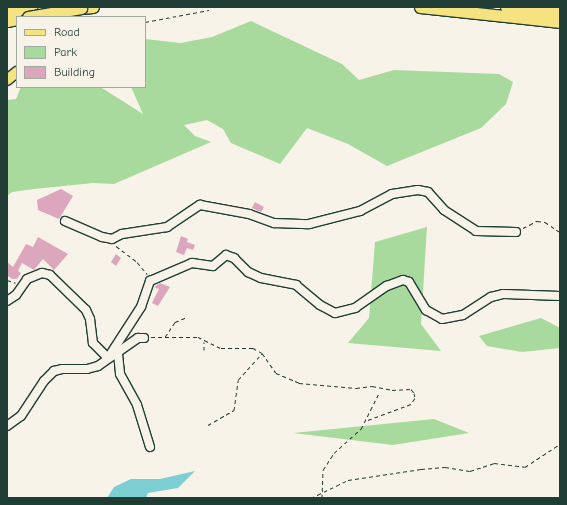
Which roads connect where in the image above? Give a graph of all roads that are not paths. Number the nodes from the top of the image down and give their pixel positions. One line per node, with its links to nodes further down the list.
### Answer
1 (32, 7): 5 (highway)
2 (93, 7): 7 (highway, bridge)
3 (420, 7): 8 (highway)
4 (506, 7): 6 (highway)
5 (7, 12)
6 (560, 12)
7 (34, 16)
8 (560, 22)
9 (16, 73): 10 (main road)
10 (7, 80)
11 (65, 221): 12 (street)
12 (516, 232)
13 (560, 296): 17 (street)
14 (7, 301): 17 (street)
15 (144, 338): 16 (street)
16 (118, 354): 17 (street); 19 (street)
17 (108, 358): 18 (street)
18 (7, 426)
19 (150, 447)

